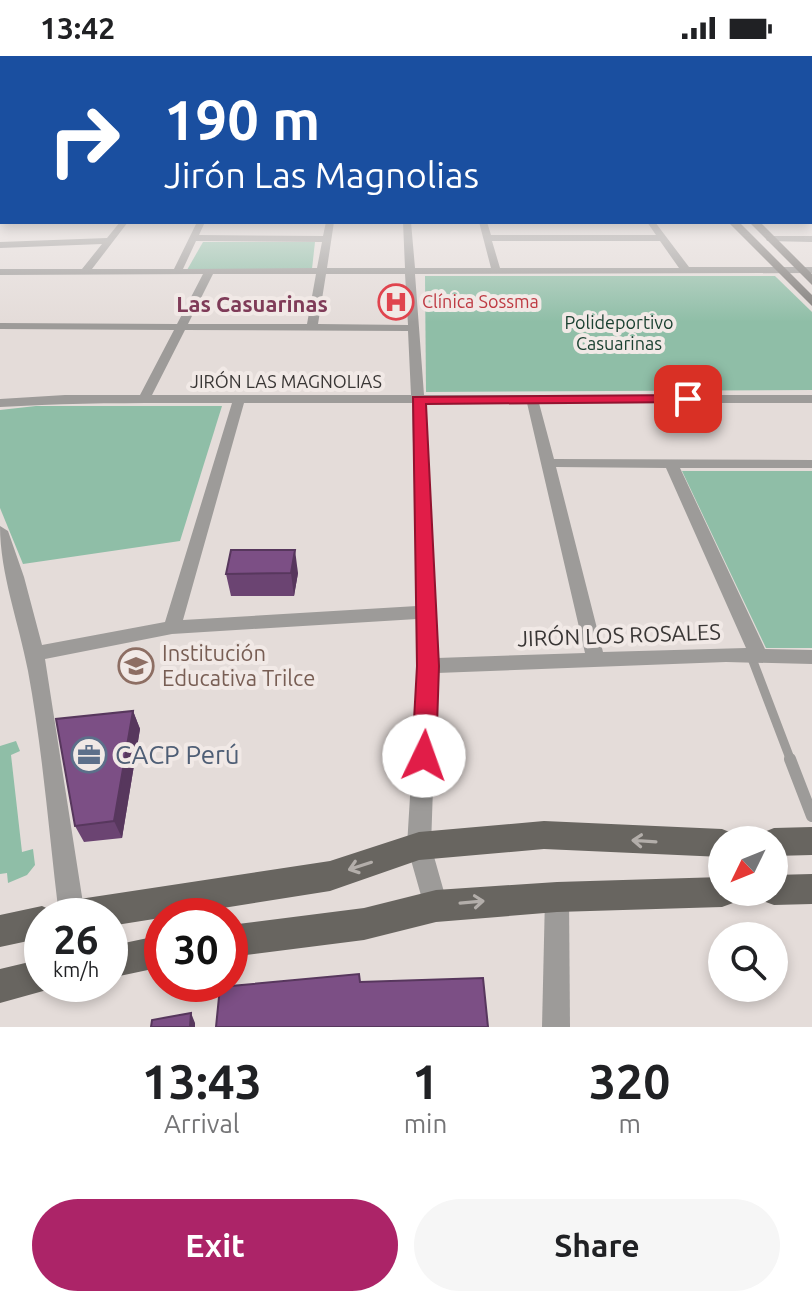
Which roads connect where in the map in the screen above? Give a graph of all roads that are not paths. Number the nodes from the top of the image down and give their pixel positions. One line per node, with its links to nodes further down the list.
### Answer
1 (117, 231): 15 (street)
2 (196, 231): 9 (street)
3 (328, 231): 12 (street)
4 (408, 231): 21 (street)
5 (485, 231): 10 (street)
6 (657, 231): 11 (street)
7 (742, 231): 19 (main road)
8 (763, 231): 13 (main road)
9 (192, 238): 12 (street); 24 (street)
10 (487, 238): 11 (street); 17 (street)
11 (662, 238): 18 (street)
12 (327, 239): 26 (street)
13 (770, 239): 14 (street); 20 (main road)
14 (812, 239)
15 (109, 241): 16 (street); 23 (street)
16 (0, 245)
17 (496, 270): 18 (street); 21 (street)
18 (686, 270): 19 (street)
19 (781, 270): 20 (street); 28 (main road)
20 (807, 270): 27 (main road)
21 (410, 271): 26 (street); 32 (street)
22 (0, 272): 23 (street)
23 (85, 272): 24 (street)
24 (177, 272): 25 (street)
25 (209, 272): 26 (street); 30 (street)
26 (321, 272): 31 (street)
27 (812, 281)
28 (812, 302)
29 (0, 326): 30 (street)
30 (182, 328): 31 (street); 37 (street)
31 (312, 328): 32 (street)
32 (413, 328): 36 (street)
33 (239, 399): 36 (street, JIRÓN LAS MAGNOLIAS); 37 (street, JIRÓN LAS MAGNOLIAS); 44 (street)
34 (532, 399): 35 (street, JIRÓN LAS MAGNOLIAS); 36 (street, JIRÓN LAS MAGNOLIAS); 39 (street)
35 (812, 399)
36 (418, 400): 43 (street)
37 (143, 401): 38 (street, JIRÓN LAS MAGNOLIAS)
38 (0, 403)
39 (548, 463): 40 (street); 48 (street)
40 (671, 464): 41 (street); 46 (street)
41 (812, 464)
42 (0, 531): 45 (street)
43 (426, 612): 44 (street); 49 (street)
44 (172, 627): 45 (street)
45 (34, 654): 59 (street)
46 (755, 657): 47 (street, JIRÓN LOS ROSALES); 48 (street, JIRÓN LOS ROSALES); 50 (lane)
47 (812, 657)
48 (596, 660): 49 (street, JIRÓN LOS ROSALES)
49 (428, 666): 54 (street)
50 (812, 816)
51 (812, 841): 53 (main road)
52 (708, 842): 54 (main road, one-way to 54)
53 (788, 842)
54 (419, 846): 60 (street); 61 (main road, one-way to 61)
55 (812, 889): 56 (main road)
56 (788, 890)
57 (708, 892): 58 (main road)
58 (557, 897): 60 (main road, one-way to 58); 67 (street)
59 (69, 898)
60 (436, 906): 64 (main road)
61 (128, 907)
62 (24, 926): 63 (main road)
63 (0, 931)
64 (248, 939)
65 (24, 980): 66 (main road)
66 (0, 986)
67 (556, 1027)

